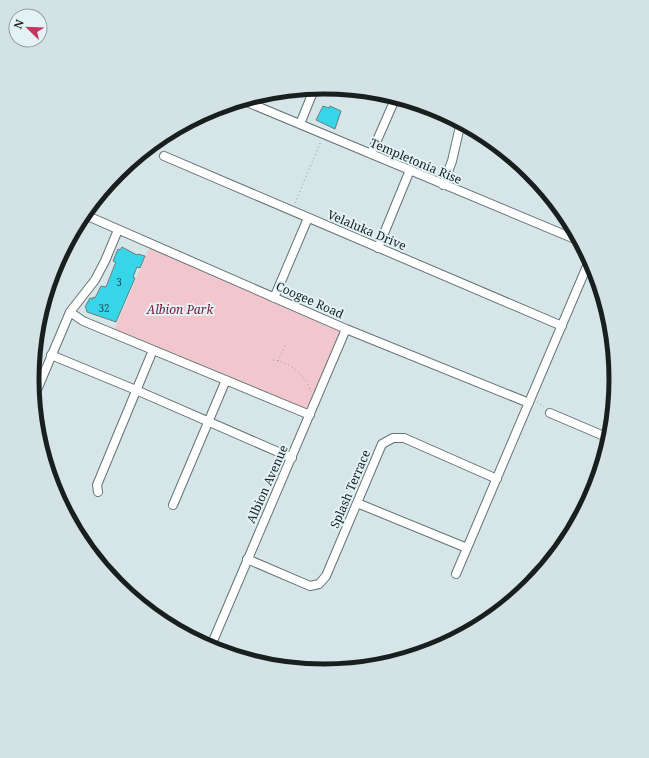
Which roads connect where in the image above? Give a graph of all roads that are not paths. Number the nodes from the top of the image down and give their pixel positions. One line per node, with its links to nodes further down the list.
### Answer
1 (312, 94): 4 (street)
2 (393, 102): 6 (street)
3 (250, 103): 4 (street, Templetonia Rise)
4 (300, 124): 6 (street, Templetonia Rise)
5 (460, 128): 9 (street)
6 (371, 154): 8 (street, Templetonia Rise)
7 (164, 156): 11 (street, Velaluka Drive)
8 (410, 170): 9 (street, Templetonia Rise); 14 (street)
9 (443, 185): 13 (street, Templetonia Rise)
10 (89, 217): 12 (street, Coogee Road)
11 (308, 218): 14 (street, Velaluka Drive); 16 (street)
12 (118, 230): 16 (street, Coogee Road); 17 (street)
13 (573, 238)
14 (378, 248): 18 (street, Velaluka Drive)
15 (587, 267): 18 (street)
16 (274, 298): 19 (street, Coogee Road)
17 (70, 312): 20 (street); 21 (street)
18 (562, 326): 25 (street)
19 (346, 330): 25 (street, Coogee Road); 27 (street, Albion Avenue)
20 (153, 350): 22 (street); 24 (street)
21 (51, 355): 23 (street); 24 (street)
22 (226, 380): 27 (street); 28 (street)
23 (39, 384)
24 (136, 390): 28 (street); 32 (street)
25 (530, 401): 31 (street)
26 (550, 413): 29 (street)
27 (310, 415): 30 (street, Albion Avenue)
28 (209, 421): 30 (street); 34 (street)
29 (605, 437)
30 (292, 458): 36 (street, Albion Avenue)
31 (497, 479): 33 (street, Splash Terrace); 35 (street)
32 (98, 492)
33 (357, 503): 35 (street); 36 (street, Splash Terrace)
34 (173, 506)
35 (467, 548): 37 (street)
36 (247, 559): 38 (street, Albion Avenue)
37 (456, 574)
38 (213, 642)

